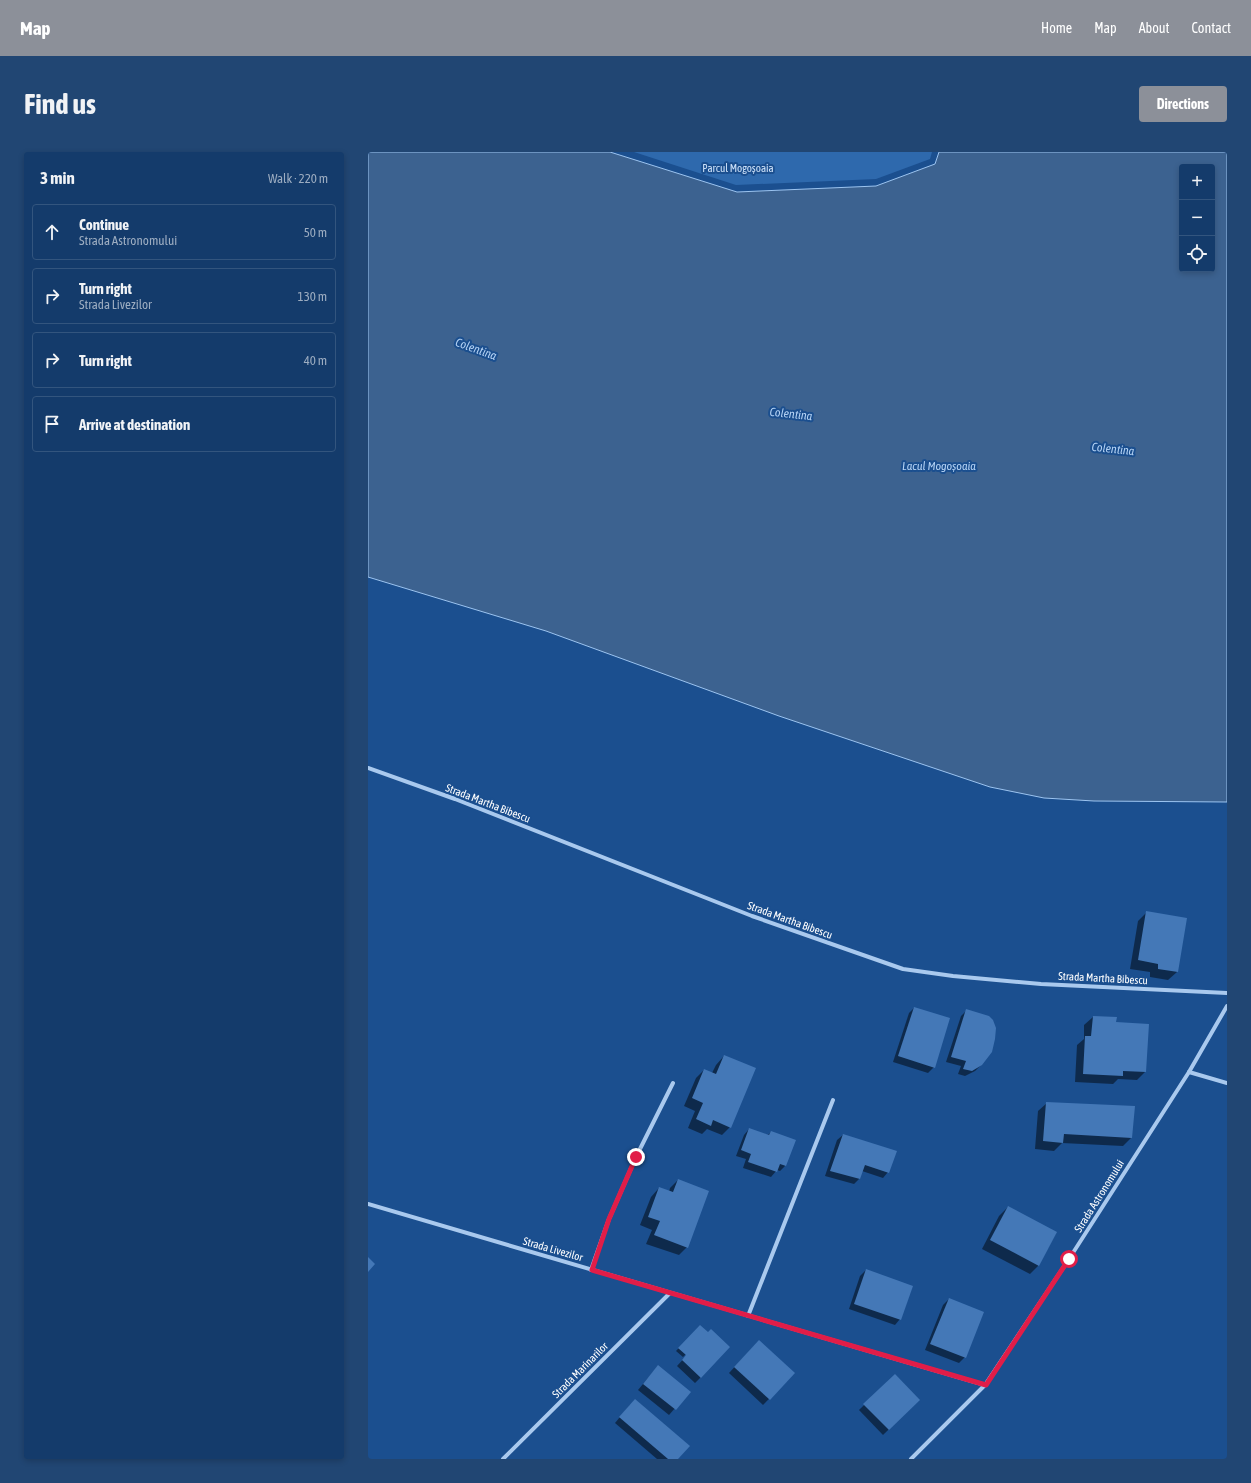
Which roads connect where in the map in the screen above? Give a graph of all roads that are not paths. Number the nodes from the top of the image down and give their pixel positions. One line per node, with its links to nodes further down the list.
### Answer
1 (368, 768): 2 (street, Strada Martha Bibescu)
2 (1227, 993)
3 (1227, 1006): 4 (street, Strada Astronomului)
4 (1189, 1072): 6 (street); 12 (street, Strada Astronomului)
5 (673, 1083): 9 (street)
6 (1227, 1083)
7 (833, 1100): 11 (street)
8 (368, 1204): 9 (street, Strada Livezilor)
9 (592, 1270): 10 (street, Strada Livezilor)
10 (670, 1293): 11 (street, Strada Livezilor); 13 (street, Strada Marinarilor)
11 (748, 1316): 12 (street, Strada Livezilor)
12 (986, 1385): 14 (street, Strada Astronomului)
13 (503, 1459)
14 (911, 1459)

